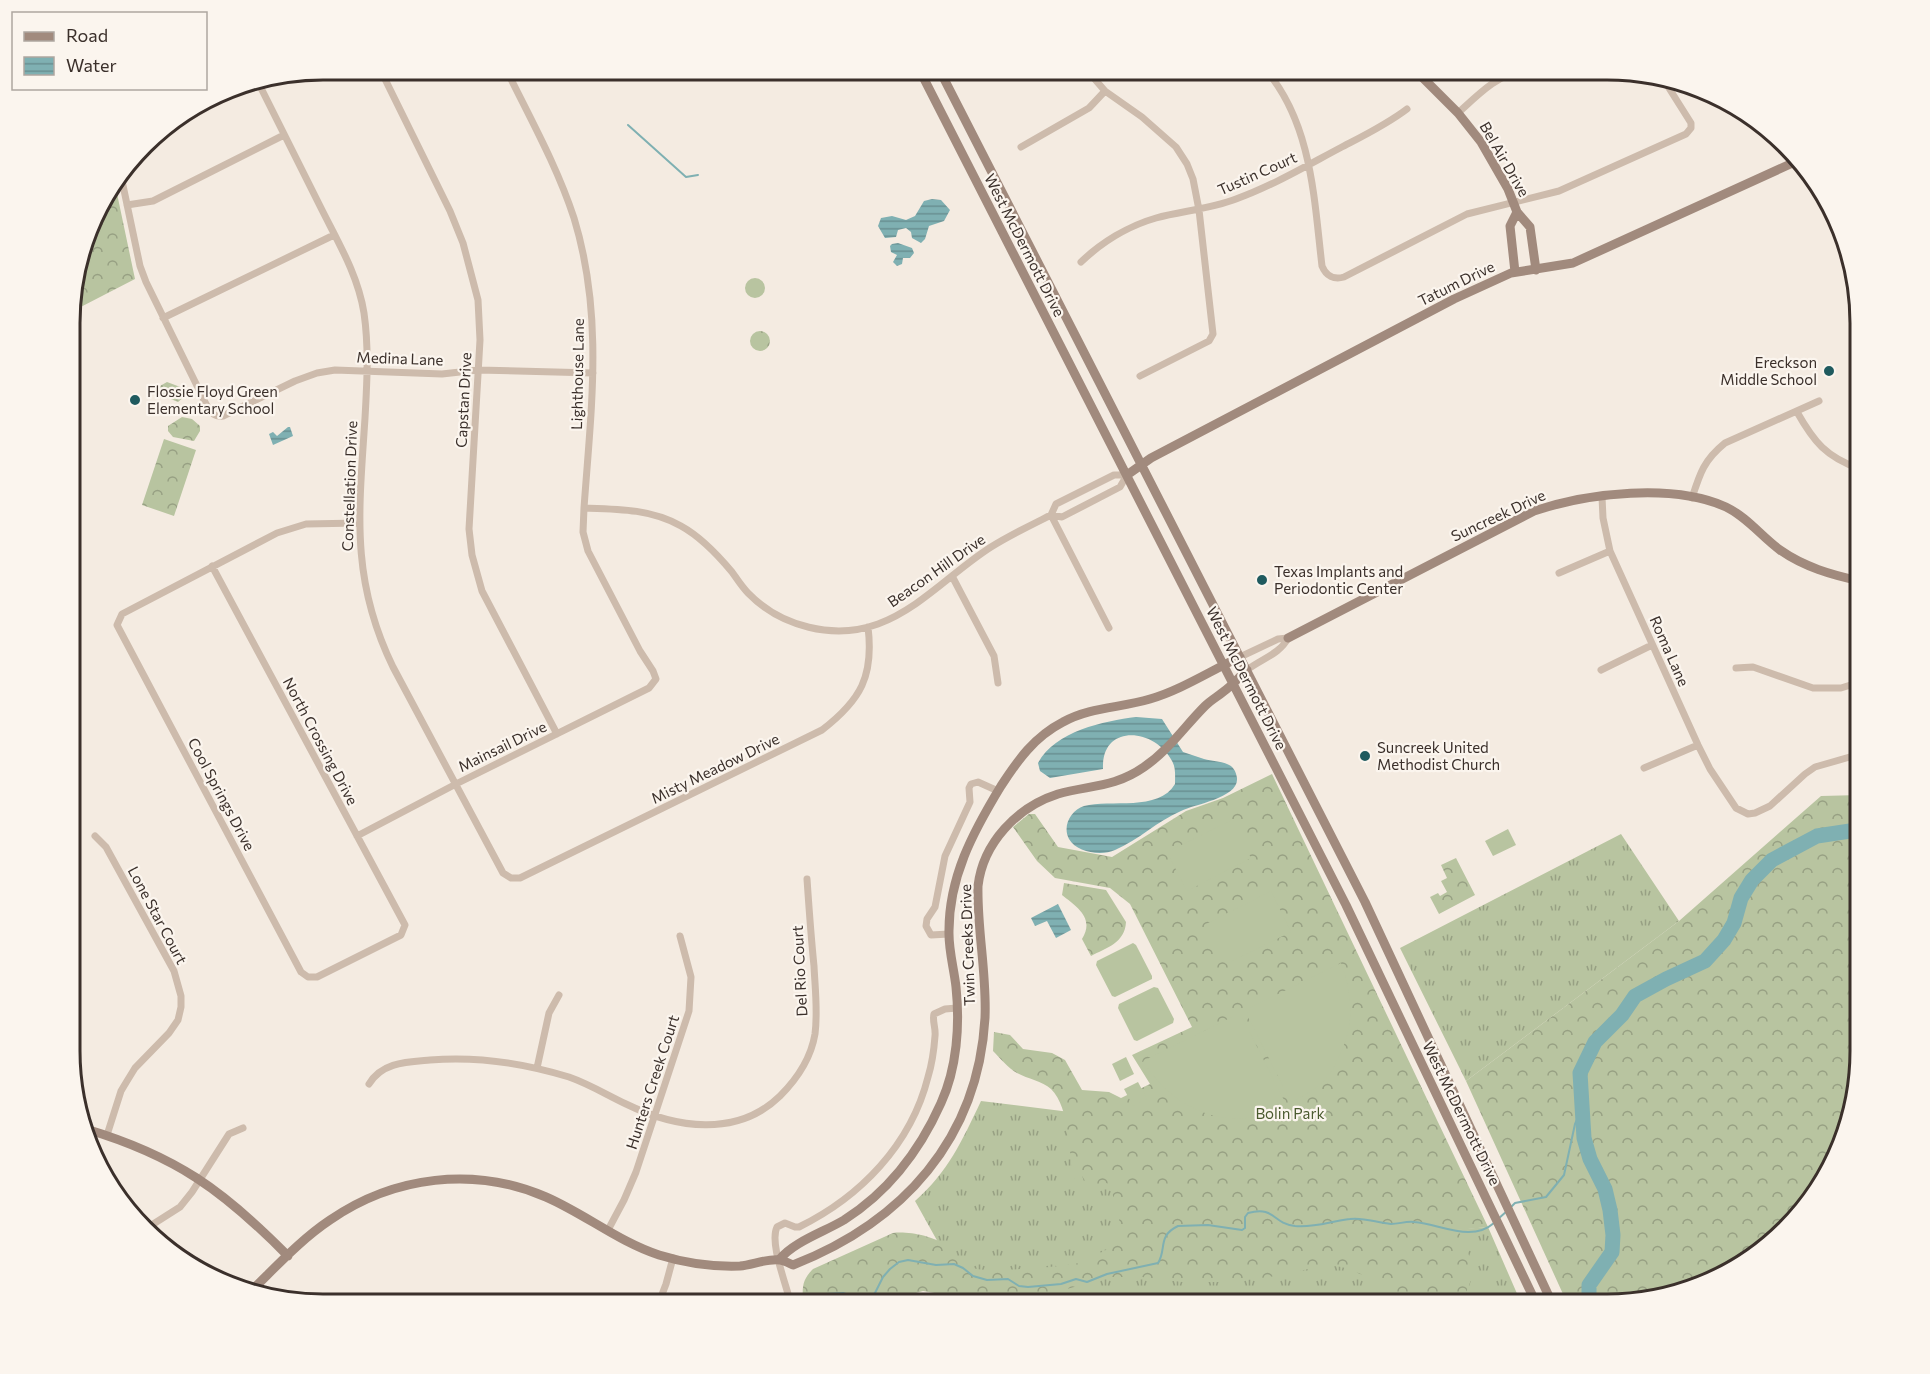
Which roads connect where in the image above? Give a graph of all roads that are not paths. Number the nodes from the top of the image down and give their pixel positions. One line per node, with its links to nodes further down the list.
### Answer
1 (385, 80): 28 (street, Capstan Drive)
2 (511, 80): 29 (street, Lighthouse Lane)
3 (924, 80): 35 (street, West McDermott Drive)
4 (945, 80): 33 (street, West McDermott Drive)
5 (1096, 80): 11 (street)
6 (1275, 80): 16 (street)
7 (1425, 80): 13 (street, Bel Air Drive)
8 (1498, 80): 13 (street)
9 (261, 88): 14 (street, Constellation Drive)
10 (1669, 88): 20 (street)
11 (1105, 91): 15 (street); 21 (street)
12 (1407, 109): 16 (street, Tustin Court)
13 (1458, 113): 20 (street, Bel Air Drive)
14 (284, 135): 19 (street); 22 (street, Constellation Drive)
15 (1021, 147)
16 (1310, 164): 20 (street); 21 (street, Tustin Court)
17 (1791, 164): 24 (street, Tatum Drive)
18 (123, 184): 19 (street)
19 (127, 205): 26 (street)
20 (1515, 207): 24 (street, Bel Air Drive); 25 (street, Bel Air Drive)
21 (1199, 210): 23 (street, Tustin Court); 30 (street)
22 (334, 235): 26 (street); 27 (street, Constellation Drive)
23 (1081, 262)
24 (1536, 270): 25 (street, Tatum Drive)
25 (1515, 272): 33 (street, Tatum Drive)
26 (164, 318): 27 (street, Medina Lane)
27 (368, 370): 28 (street, Medina Lane); 40 (street, Constellation Drive)
28 (478, 370): 29 (street, Medina Lane); 59 (street, Capstan Drive)
29 (593, 373): 38 (street, Lighthouse Lane)
30 (1140, 376)
31 (1819, 401): 32 (street)
32 (1797, 412): 34 (street); 37 (street)
33 (1142, 465): 35 (street, Tatum Drive); 50 (street, West McDermott Drive)
34 (1850, 465)
35 (1127, 475): 39 (street, Beacon Hill Drive); 39 (street, Beacon Hill Drive); 51 (street, West McDermott Drive)
36 (1602, 497): 37 (street, Suncreek Drive); 41 (street, Roma Lane); 48 (street, Suncreek Drive)
37 (1692, 498): 45 (street, Suncreek Drive)
38 (584, 508): 46 (street, Beacon Hill Drive); 55 (street, Lighthouse Lane)
39 (1051, 515): 44 (street, Beacon Hill Drive); 47 (street)
40 (358, 523): 42 (street); 63 (street, Constellation Drive)
41 (1610, 551): 43 (street); 49 (street, Roma Lane)
42 (212, 566): 66 (street, North Crossing Drive); 69 (street, Cool Springs Drive)
43 (1559, 573)
44 (952, 576): 46 (street, Beacon Hill Drive); 56 (street)
45 (1850, 578)
46 (868, 627): 67 (street, Misty Meadow Drive)
47 (1109, 628)
48 (1288, 638): 50 (street, Suncreek Drive); 53 (street, Suncreek Drive)
49 (1652, 645): 54 (street); 60 (street, Roma Lane)
50 (1240, 657): 51 (street, Twin Creeks Drive); 53 (street, West McDermott Drive)
51 (1223, 665): 57 (street, West McDermott Drive); 64 (street, Twin Creeks Drive)
52 (1736, 668): 58 (street)
53 (1247, 670): 57 (street, Twin Creeks Drive); 90 (street, West McDermott Drive)
54 (1601, 670)
55 (656, 679): 59 (street, Mainsail Drive)
56 (998, 682)
57 (1233, 683): 85 (street, Twin Creeks Drive); 89 (street, West McDermott Drive)
58 (1850, 685)
59 (557, 734): 63 (street, Mainsail Drive)
60 (1698, 744): 61 (street, Roma Lane); 62 (street)
61 (1850, 757)
62 (1644, 768)
63 (456, 784): 66 (street, Mainsail Drive); 67 (street, Constellation Drive)
64 (998, 791): 70 (street, Twin Creeks Drive); 70 (street)
65 (95, 836): 79 (street, Lone Star Court)
66 (357, 836): 69 (street, North Crossing Drive)
67 (511, 878)
68 (807, 879): 76 (street, Del Rio Court)
69 (405, 929)
70 (949, 934): 73 (street, Twin Creeks Drive)
71 (680, 936): 76 (street, Hunters Creek Court)
72 (559, 995): 74 (street)
73 (957, 1008): 85 (street, Twin Creeks Drive); 85 (street)
74 (537, 1068): 75 (street, Del Rio Court); 76 (street, Del Rio Court)
75 (369, 1084)
76 (654, 1115): 82 (street, Hunters Creek Court)
77 (243, 1128): 80 (street)
78 (92, 1131): 79 (street)
79 (107, 1136): 80 (street)
80 (200, 1179): 81 (street); 83 (street)
81 (152, 1224)
82 (608, 1230): 83 (street, Twin Creeks Drive); 84 (street, Twin Creeks Drive)
83 (288, 1256): 86 (street, Twin Creeks Drive)
84 (673, 1258): 85 (street, Twin Creeks Drive); 87 (street)
85 (779, 1260): 88 (street)
86 (257, 1285)
87 (662, 1294)
88 (788, 1294)
89 (1532, 1294)
90 (1548, 1294)

